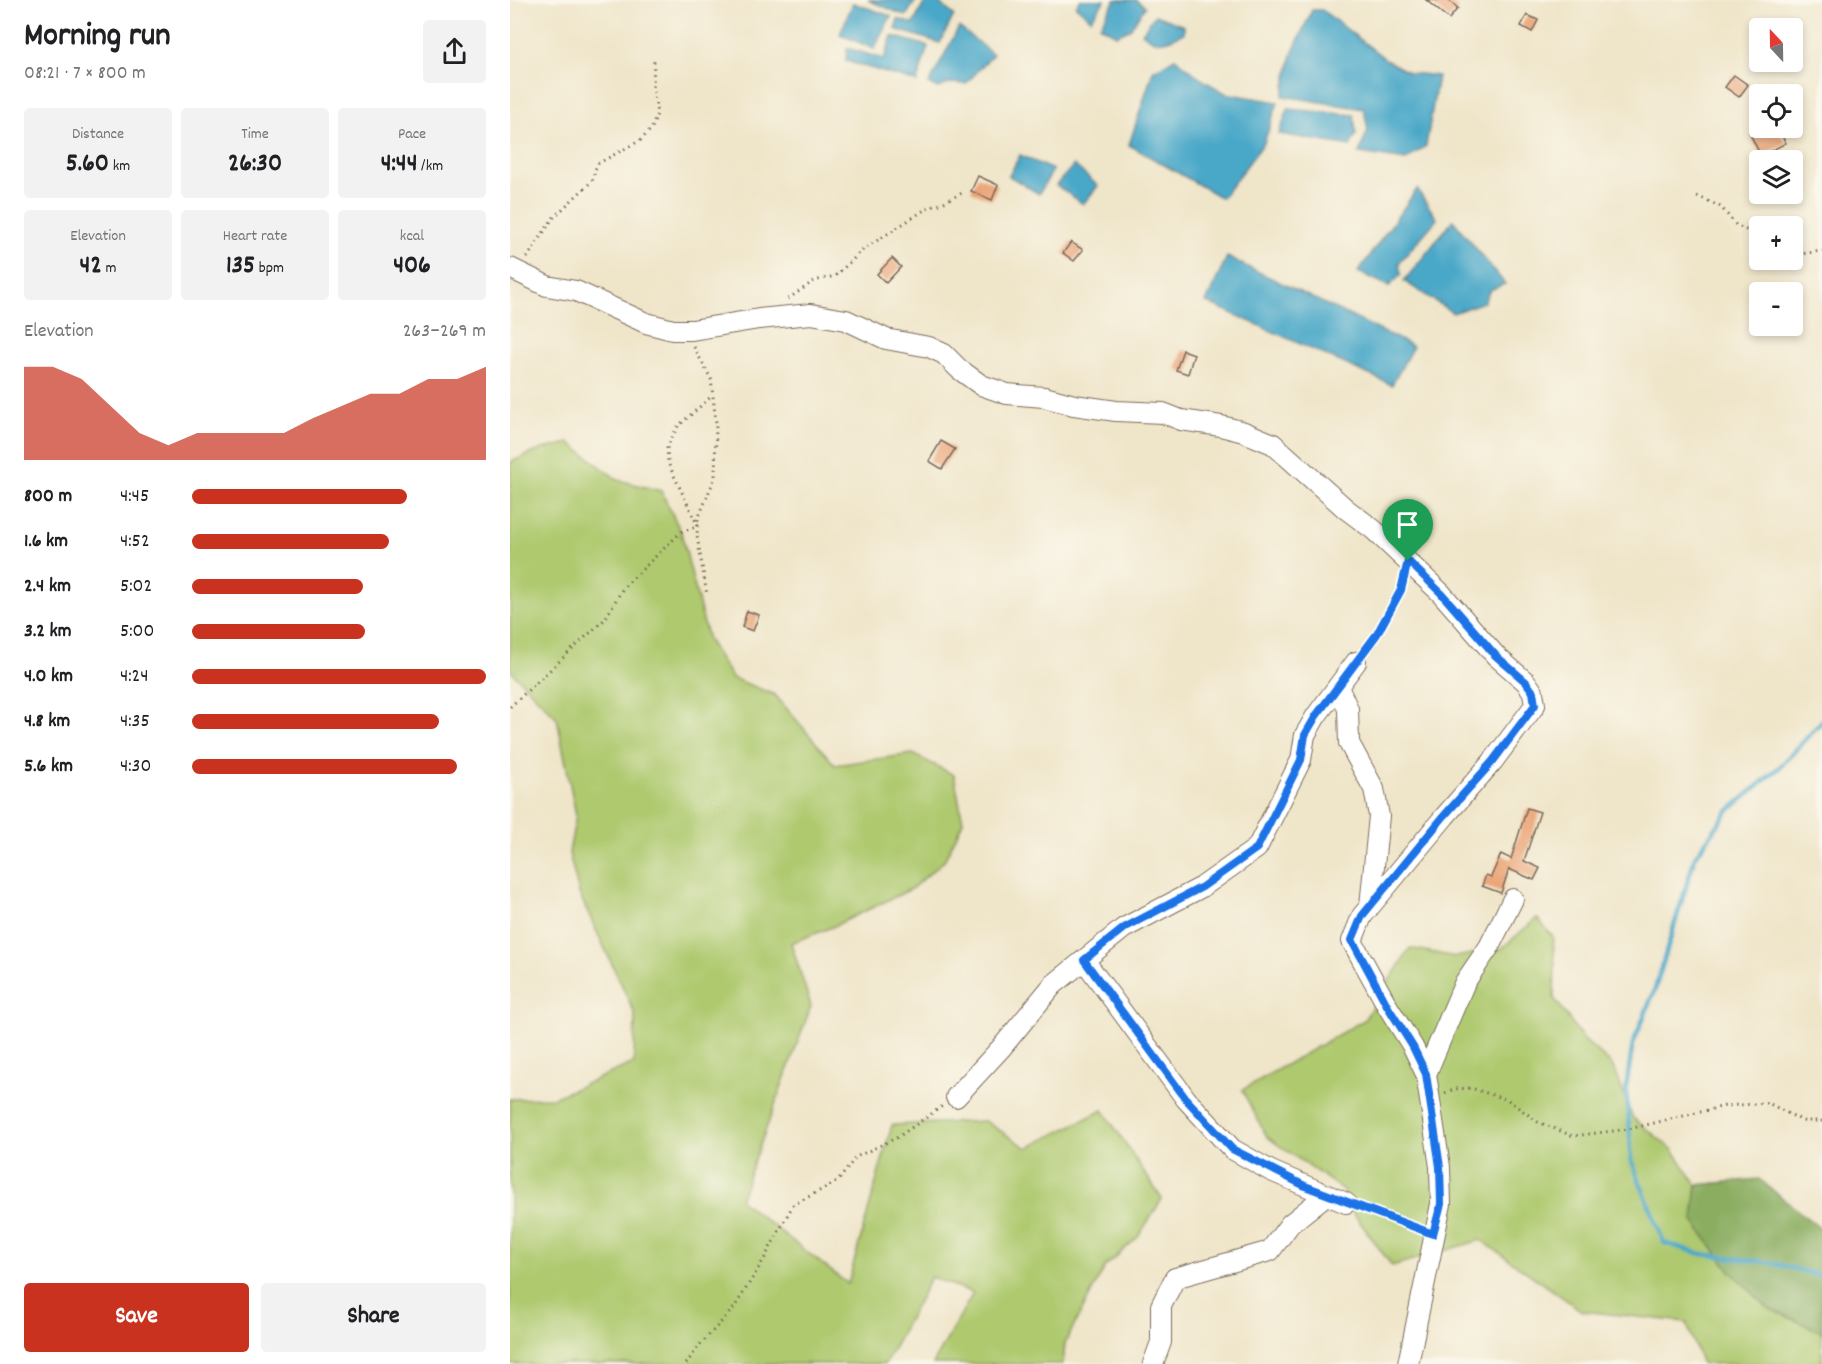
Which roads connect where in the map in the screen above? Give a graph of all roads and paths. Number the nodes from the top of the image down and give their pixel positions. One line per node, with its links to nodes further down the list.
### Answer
1 (654, 59): 7 (path)
2 (964, 192): 8 (path)
3 (1697, 196): 4 (path)
4 (1749, 232)
5 (1822, 251): 6 (path)
6 (1803, 254)
7 (514, 270): 9 (street)
8 (787, 300)
9 (685, 330): 10 (path); 12 (street)
10 (712, 396): 11 (path); 11 (path)
11 (698, 526): 13 (path); 16 (path)
12 (1408, 561): 14 (path); 18 (street)
13 (707, 595)
14 (1356, 662): 15 (street)
15 (1338, 687): 18 (street); 19 (street)
16 (510, 707)
17 (1513, 899): 20 (street)
18 (1370, 906): 20 (street)
19 (1084, 960): 21 (street); 24 (street)
20 (1426, 1074): 22 (street)
21 (956, 1096): 27 (path)
22 (1431, 1100): 23 (path); 26 (street)
23 (1822, 1121)
24 (1326, 1195): 25 (street); 28 (street)
25 (1346, 1203): 26 (path)
26 (1433, 1234): 29 (street)
27 (686, 1364)
28 (1153, 1364)
29 (1408, 1364)

